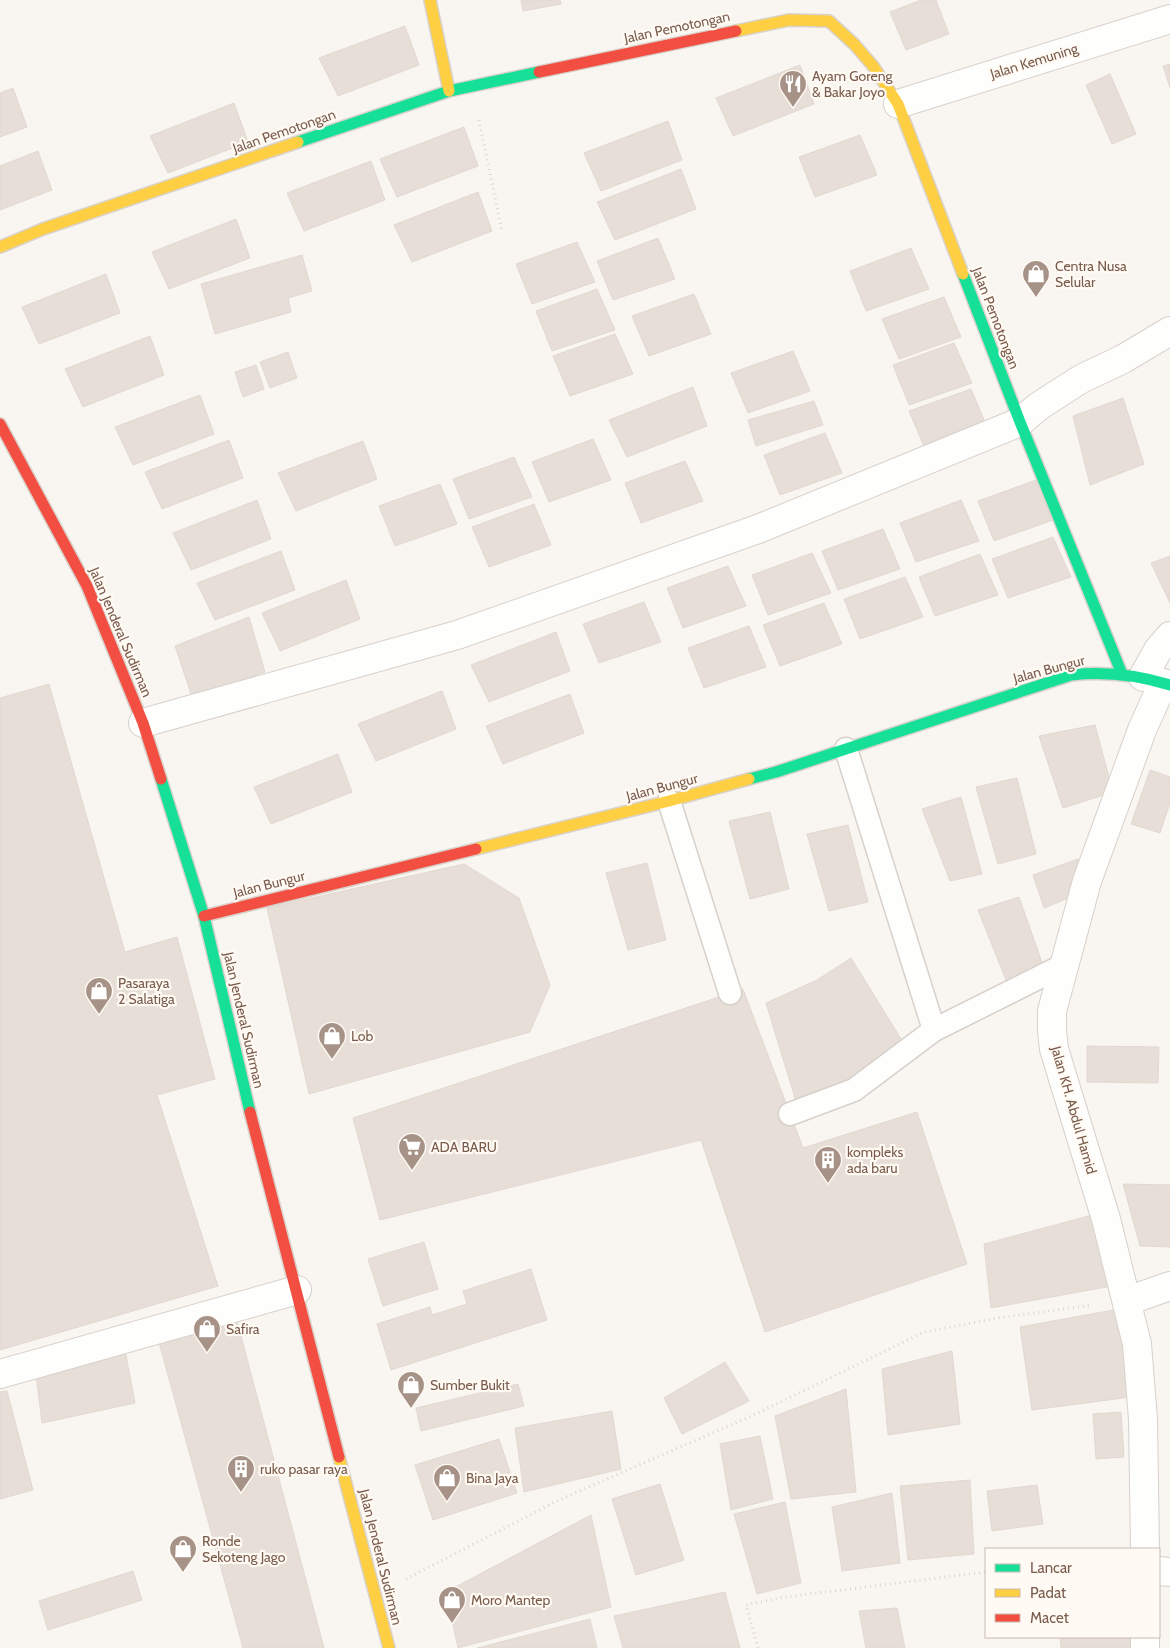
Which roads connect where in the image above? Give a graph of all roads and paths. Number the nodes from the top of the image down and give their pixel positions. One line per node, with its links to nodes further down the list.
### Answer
1 (430, 0): 4 (street)
2 (1170, 19): 5 (street, Jalan Kemuning)
3 (471, 85): 4 (street, Jalan Pemotongan); 5 (street, Jalan Pemotongan); 6 (path)
4 (449, 91): 7 (street, Jalan Pemotongan)
5 (898, 104): 9 (street, Jalan Pemotongan)
6 (502, 232)
7 (0, 247)
8 (1170, 331): 9 (street)
9 (1020, 422): 12 (street, Jalan Pemotongan); 13 (street)
10 (0, 424): 13 (street, Jalan Jenderal Sudirman)
11 (1170, 636): 12 (street, Jalan KH. Abdul Hamid)
12 (1149, 680): 14 (street, Jalan Bungur); 17 (street, Jalan KH. Abdul Hamid)
13 (143, 723): 16 (street, Jalan Jenderal Sudirman)
14 (846, 749): 15 (street, Jalan Bungur); 19 (lane)
15 (669, 801): 16 (street, Jalan Bungur); 18 (lane)
16 (204, 916): 22 (street, Jalan Jenderal Sudirman)
17 (1064, 964): 19 (lane); 23 (street, Jalan KH. Abdul Hamid)
18 (730, 993)
19 (934, 1030): 20 (lane)
20 (790, 1114)
21 (1170, 1286): 23 (street)
22 (297, 1290): 24 (street); 27 (street, Jalan Jenderal Sudirman)
23 (1127, 1301): 25 (street, Jalan KH. Abdul Hamid); 27 (path)
24 (0, 1374)
25 (1145, 1548)
26 (985, 1572): 29 (path)
27 (376, 1595): 28 (street, Jalan Jenderal Sudirman)
28 (389, 1648)
29 (758, 1648)

